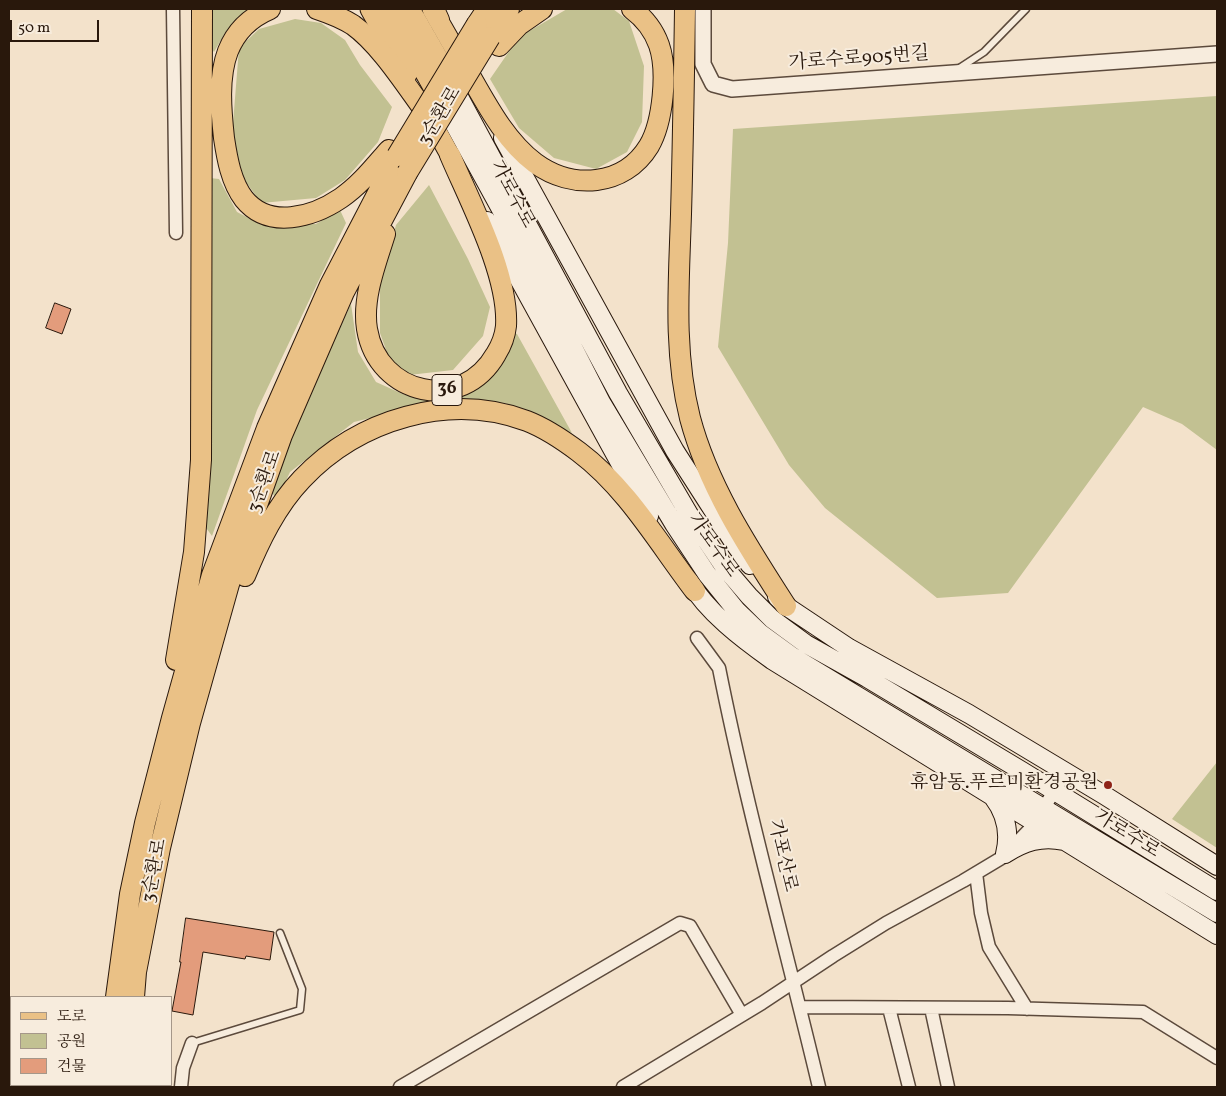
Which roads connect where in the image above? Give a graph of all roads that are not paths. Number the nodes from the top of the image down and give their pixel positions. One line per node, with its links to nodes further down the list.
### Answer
1 (173, 9): 23 (street)
2 (202, 9): 31 (highway)
3 (270, 9): 22 (highway)
4 (317, 9): 20 (highway)
5 (370, 9): 20 (main road, 36)
6 (389, 9): 19 (main road, 가로수로)
7 (410, 9): 17 (main road, 가로수로)
8 (509, 9): 15 (highway)
9 (542, 9): 15 (highway)
10 (632, 9): 17 (highway)
11 (685, 9): 25 (highway)
12 (703, 9): 18 (street, 가로수로905번길)
13 (1026, 9): 18 (lane)
14 (435, 13): 17 (main road, 가로수로)
15 (483, 24): 17 (highway, 3순환로, bridge); 19 (highway, bridge)
16 (1217, 54): 18 (street, 가로수로905번길)
17 (455, 71): 19 (highway, 3순환로, bridge); 25 (main road, 가로수로); 27 (main road, 가로수로)
18 (951, 74)
19 (441, 99): 22 (highway, bridge); 22 (highway, 3순환로 / 36, bridge); 29 (main road, 가로수로)
20 (430, 118): 21 (main road, 36)
21 (450, 155): 22 (highway, 36); 24 (main road, 가로수로)
22 (398, 160): 30 (highway, 3순환로); 31 (highway, 3순환로)
23 (176, 233)
24 (695, 591): 30 (highway); 34 (main road, 가로수로)
25 (786, 606): 27 (main road); 28 (main road, 가로수로)
26 (697, 638): 44 (street, 가포산로)
27 (833, 660): 28 (main road); 33 (main road, 가로수로)
28 (888, 669): 32 (main road, 가로수로)
29 (897, 721): 34 (main road, 가로수로); 35 (main road, 가로수로)
30 (190, 723): 46 (highway, 3순환로)
31 (159, 767): 45 (highway, 3순환로)
32 (1066, 772): 33 (street); 38 (main road, 가로수로)
33 (1054, 791): 35 (street); 40 (main road, 가로수로)
34 (990, 793): 35 (main road, 가로수로); 37 (main road)
35 (1040, 815): 36 (main road, 가로수로); 37 (street); 41 (main road, 가로수로)
36 (1068, 843): 37 (main road); 43 (main road, 가로수로)
37 (1005, 854): 39 (street)
38 (1217, 866)
39 (976, 873): 44 (street); 50 (street)
40 (1217, 891)
41 (1217, 913)
42 (280, 934): 52 (lane)
43 (1217, 935)
44 (794, 982): 47 (street, 가포산로); 51 (street)
45 (116, 996)
46 (134, 996)
47 (800, 1007): 48 (street); 57 (street, 가포산로)
48 (890, 1008): 49 (street); 58 (street)
49 (931, 1008): 50 (street); 59 (street)
50 (1027, 1009): 53 (street)
51 (742, 1015): 55 (street); 56 (street)
52 (192, 1043): 54 (street)
53 (1217, 1058)
54 (181, 1087)
55 (400, 1087)
56 (623, 1087)
57 (819, 1087)
58 (909, 1087)
59 (948, 1087)

